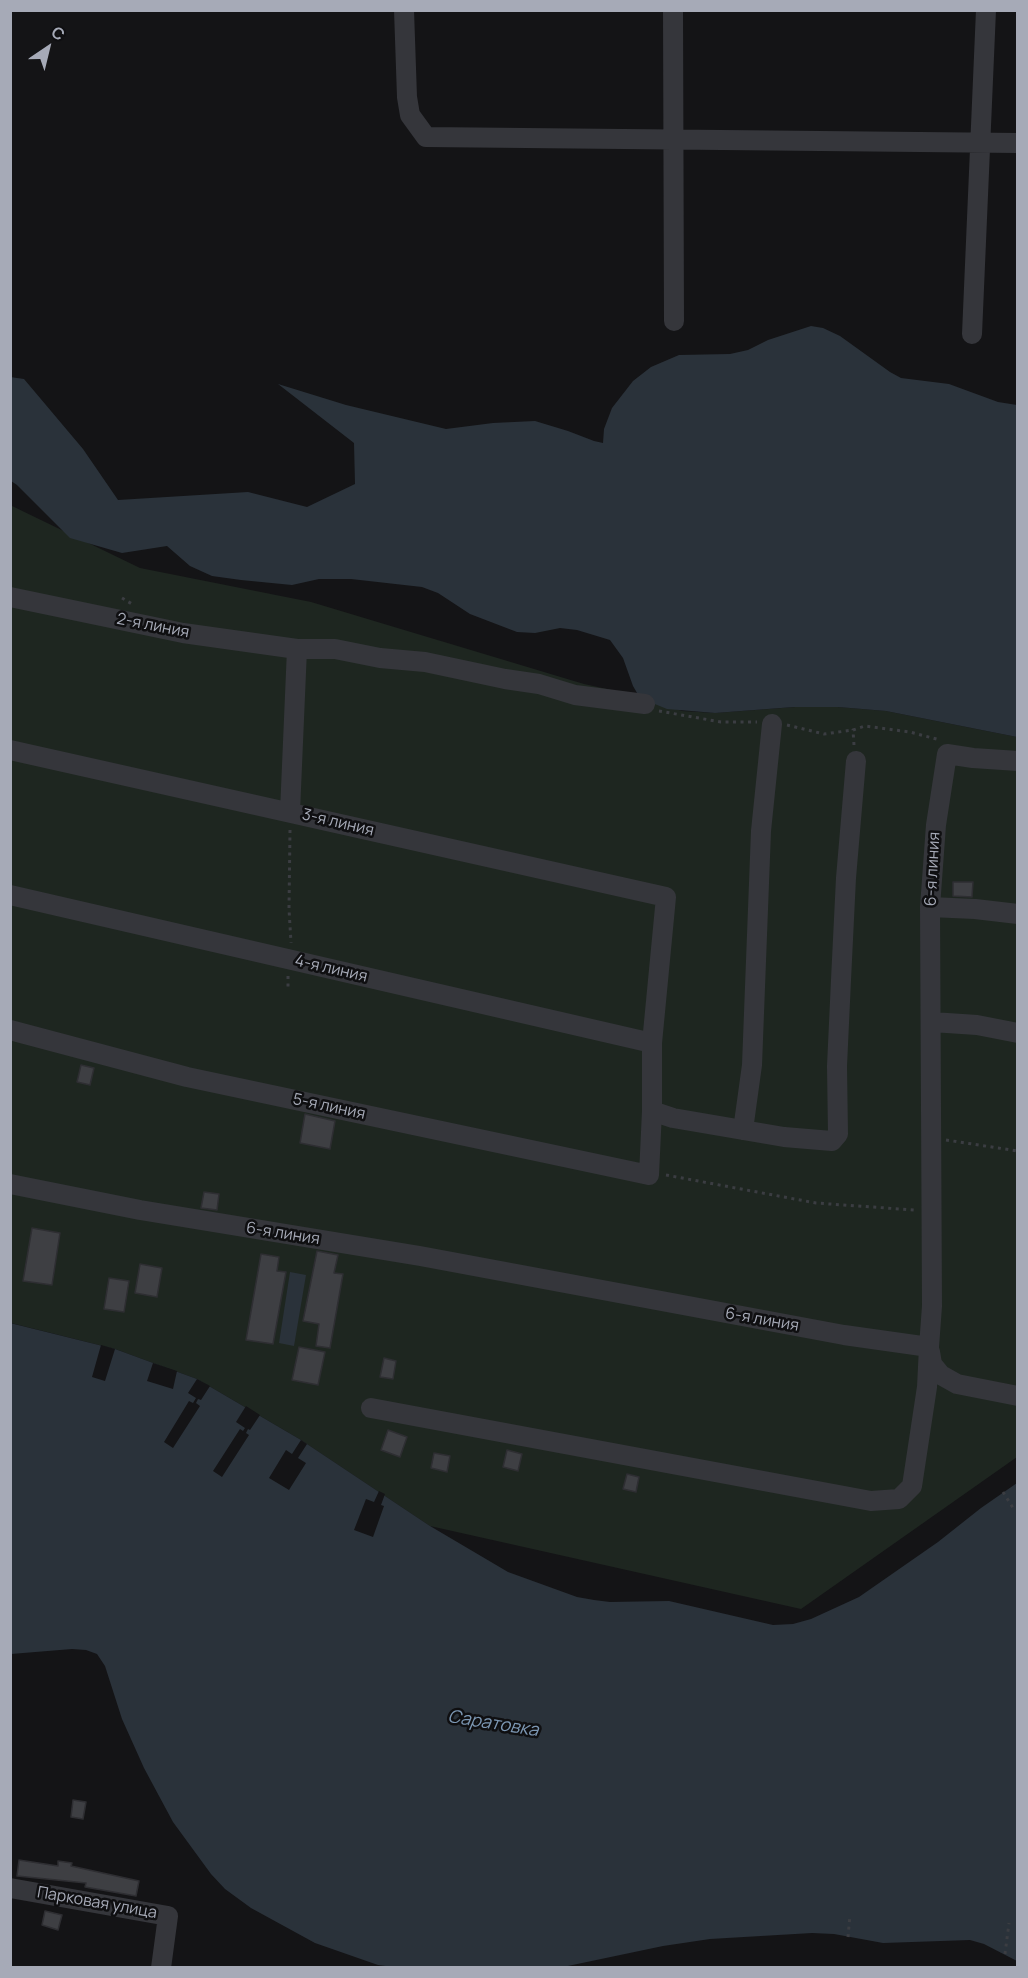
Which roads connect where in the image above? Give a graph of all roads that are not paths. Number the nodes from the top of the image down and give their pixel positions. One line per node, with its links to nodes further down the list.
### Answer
1 (404, 10): 4 (street)
2 (674, 10): 4 (street)
3 (986, 10): 5 (street)
4 (674, 141): 5 (street); 7 (street)
5 (980, 143): 6 (street); 8 (street)
6 (1017, 143)
7 (674, 321)
8 (972, 334)
9 (10, 597): 10 (street, 2-я линия)
10 (297, 649): 11 (street, 2-я линия); 16 (street)
11 (645, 704)
12 (772, 724): 25 (street)
13 (10, 750): 16 (street, 3-я линия)
14 (856, 761): 25 (street)
15 (1017, 761): 18 (street, 6-я линия)
16 (290, 812): 23 (street, 3-я линия)
17 (10, 895): 23 (street, 4-я линия)
18 (930, 907): 19 (street); 20 (street, 6-я линия)
19 (1017, 914)
20 (932, 1022): 22 (street); 27 (street, 6-я линия)
21 (10, 1030): 24 (street, 5-я линия)
22 (1017, 1033)
23 (652, 1043): 24 (street)
24 (652, 1111): 25 (street)
25 (743, 1130)
26 (10, 1184): 27 (street, 6-я линия)
27 (929, 1347): 28 (street); 29 (street)
28 (1017, 1396)
29 (371, 1408)
30 (10, 1888): 31 (street, Парковая улица)
31 (161, 1968)

